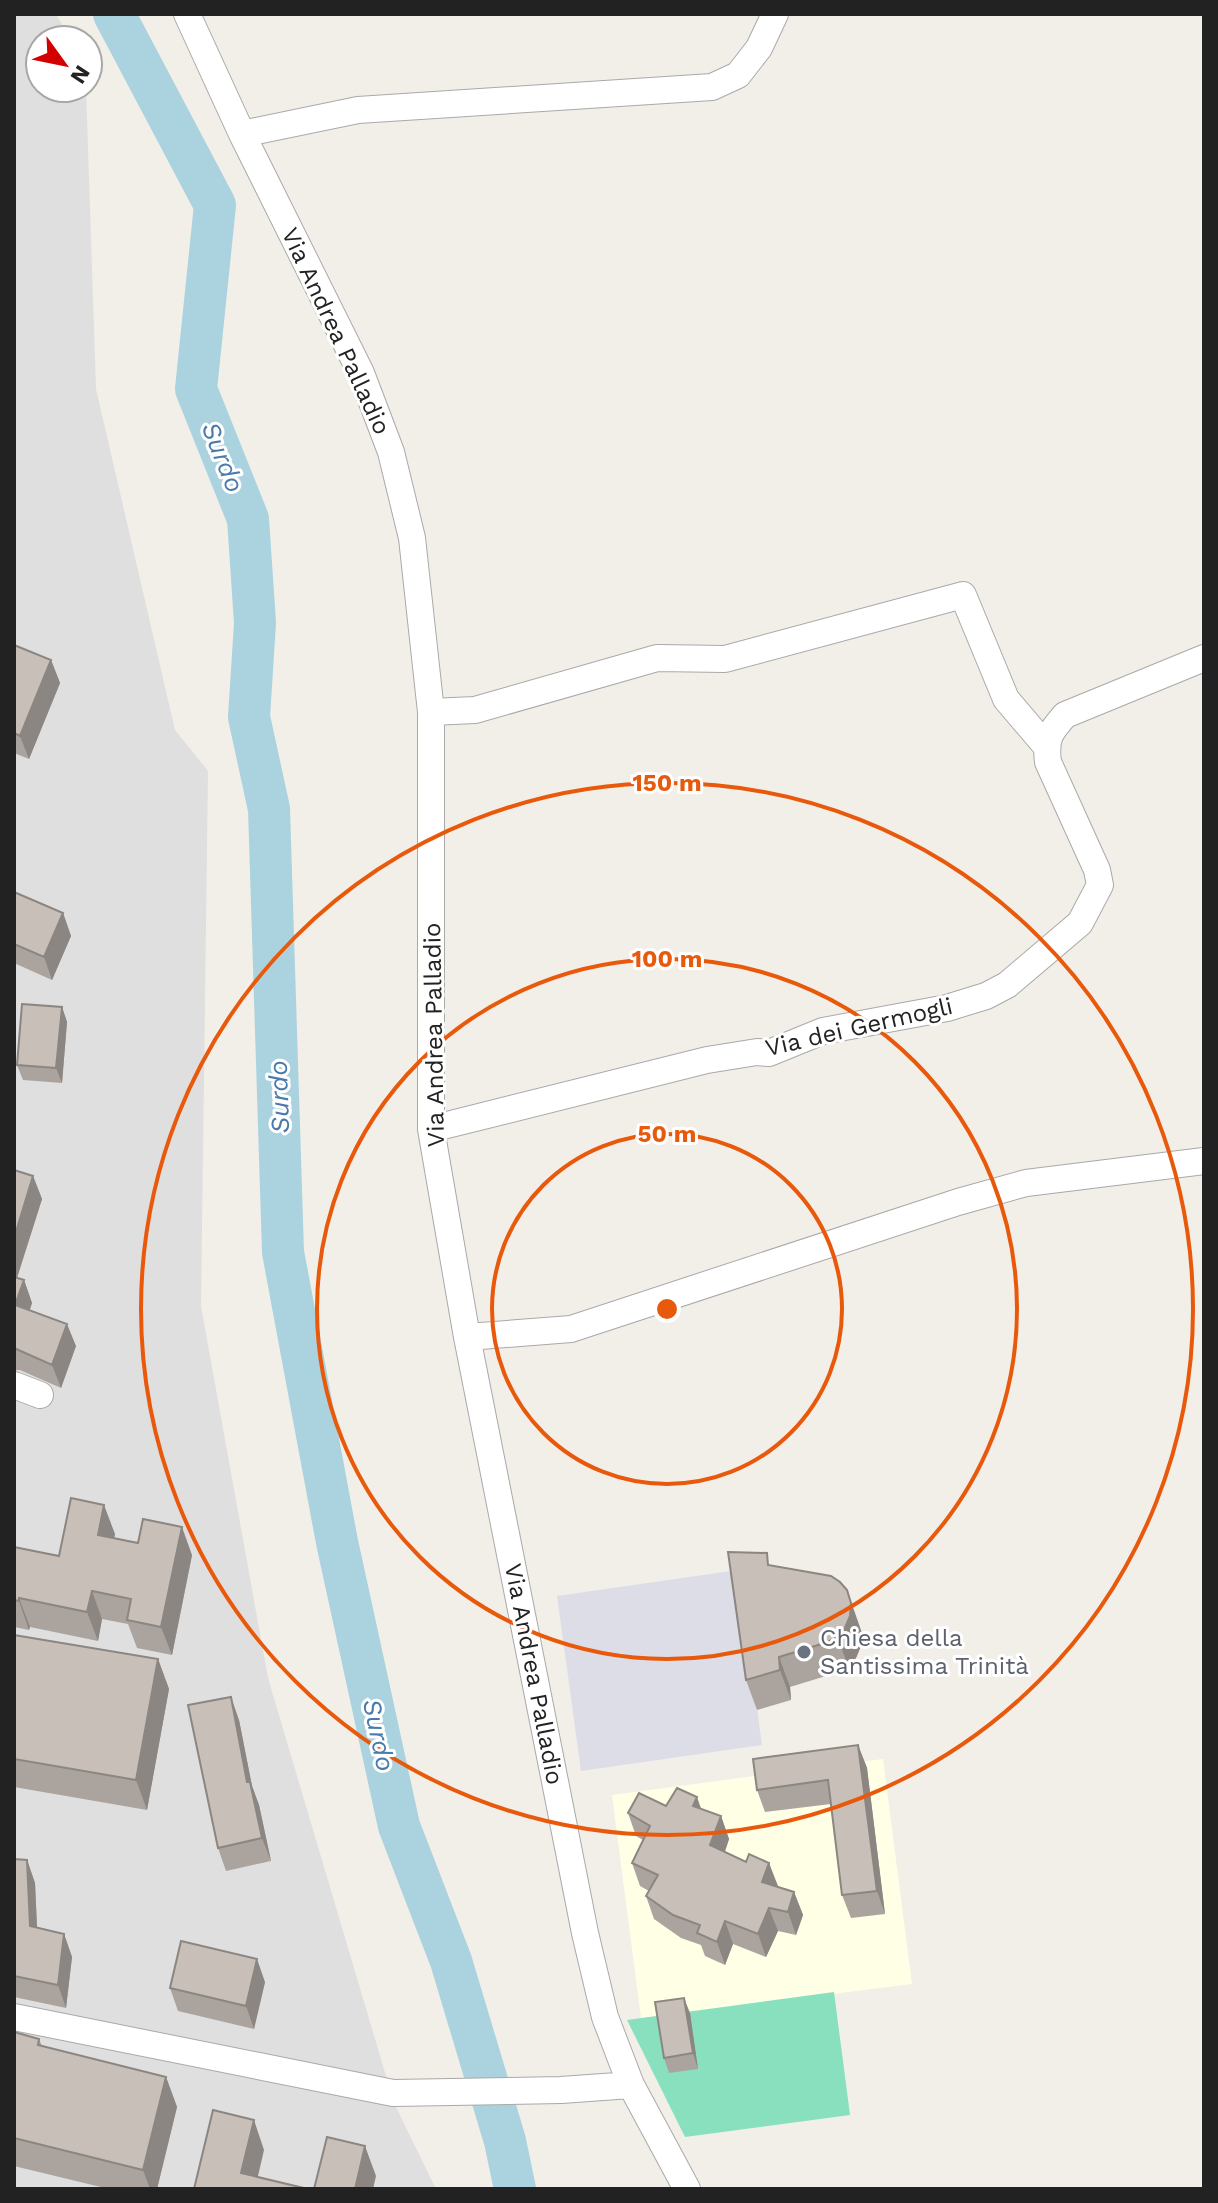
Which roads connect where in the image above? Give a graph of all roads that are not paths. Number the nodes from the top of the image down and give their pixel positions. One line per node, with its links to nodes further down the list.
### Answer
1 (187, 14): 3 (street, Via Andrea Palladio)
2 (775, 14): 3 (street)
3 (242, 134): 5 (street, Via Andrea Palladio)
4 (1204, 658): 6 (street)
5 (431, 712): 6 (street); 7 (street, Via Andrea Palladio)
6 (1046, 746): 7 (street, Via dei Germogli)
7 (431, 1129): 9 (street, Via Andrea Palladio)
8 (1204, 1161): 9 (street)
9 (467, 1337): 13 (street, Via Andrea Palladio)
10 (14, 1385): 11 (street)
11 (40, 1395)
12 (14, 2017): 13 (street)
13 (631, 2085): 14 (street, Via Andrea Palladio)
14 (687, 2189)

